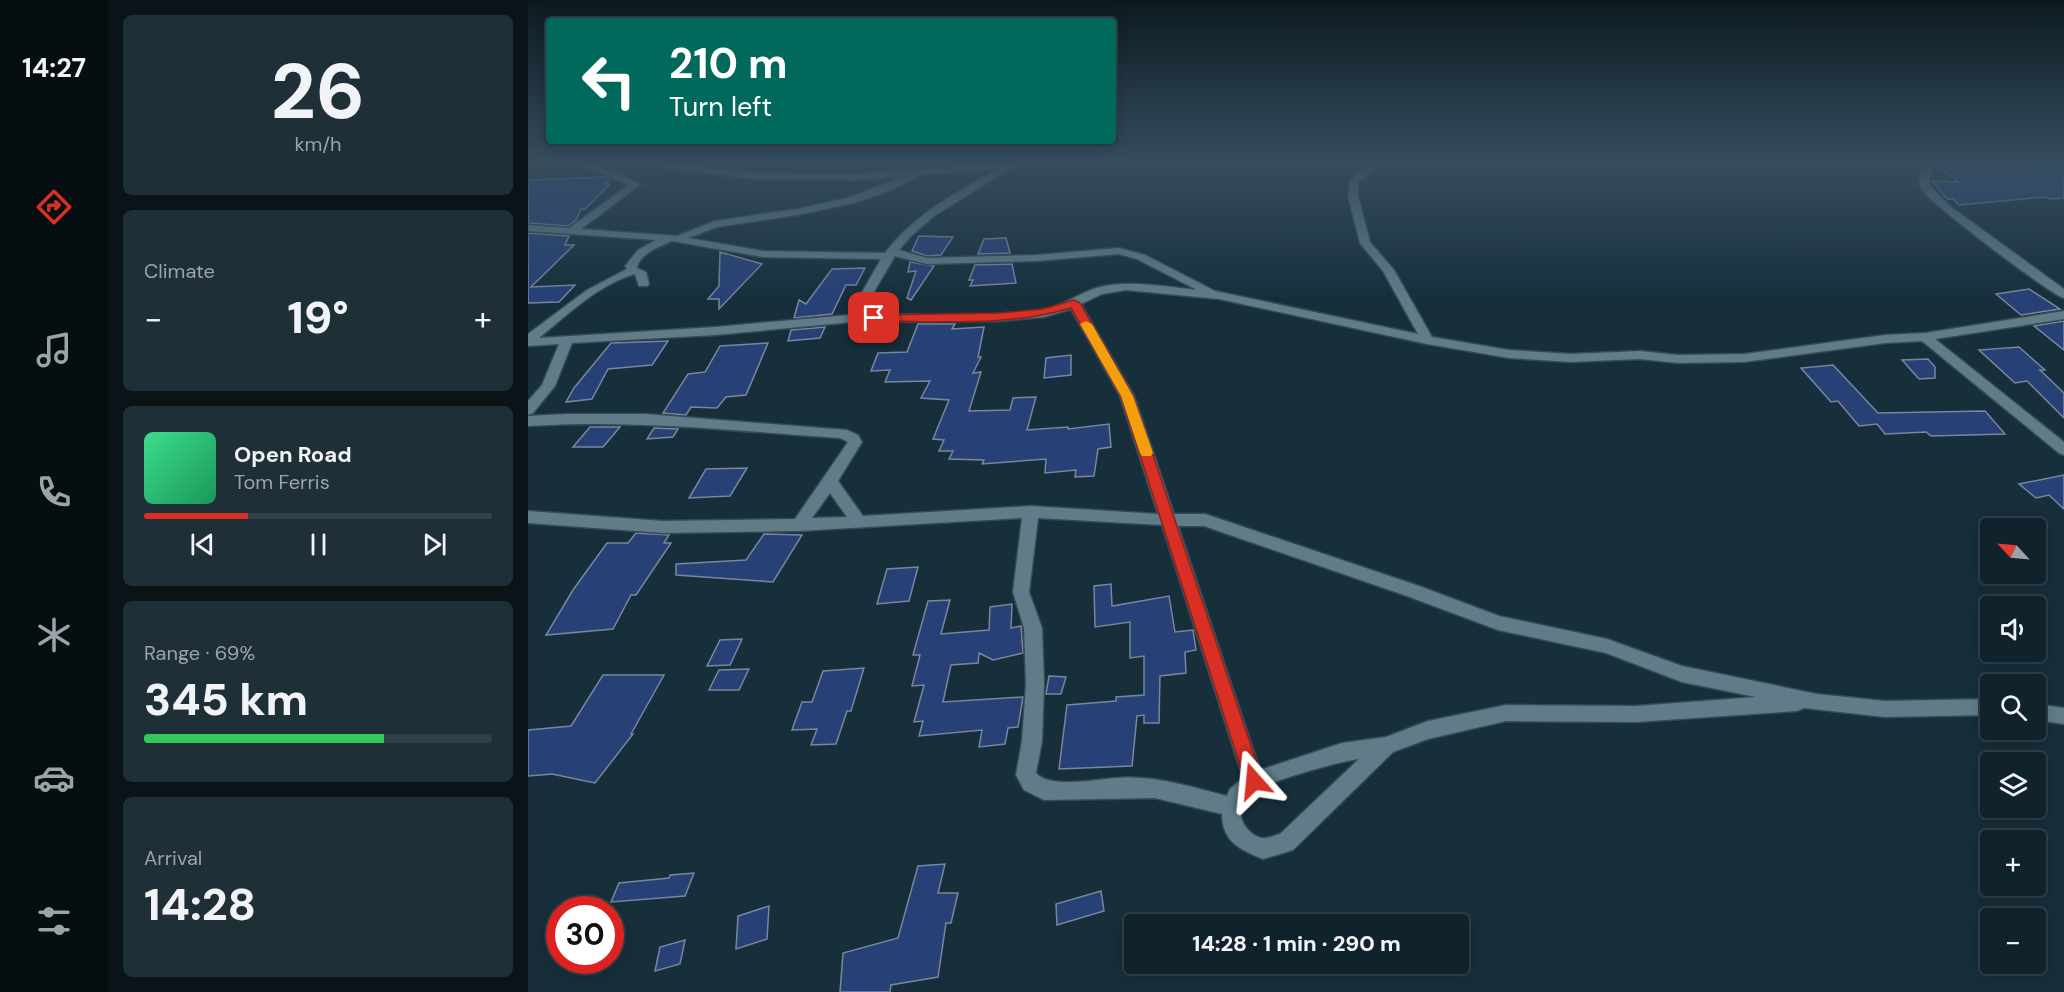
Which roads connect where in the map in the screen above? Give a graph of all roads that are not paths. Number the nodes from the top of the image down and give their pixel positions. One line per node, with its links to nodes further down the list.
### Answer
1 (604, 207): 7 (street)
2 (815, 207): 8 (street)
3 (943, 207): 9 (street)
4 (1356, 207): 19 (street)
5 (1945, 207): 12 (street)
6 (528, 228): 7 (street)
7 (571, 231): 8 (street)
8 (675, 239): 9 (street); 10 (street)
9 (891, 254): 13 (street); 16 (street)
10 (633, 270): 11 (street); 20 (street)
11 (643, 284)
12 (2064, 294)
13 (1216, 295): 14 (street); 19 (street)
14 (1074, 303): 16 (street); 27 (street)
15 (2064, 315): 17 (street)
16 (853, 318): 18 (street)
17 (1925, 337): 19 (street); 23 (street)
18 (567, 339): 20 (street); 21 (street)
19 (1427, 340)
20 (528, 341)
21 (528, 410)
22 (528, 421): 24 (street)
23 (2064, 450)
24 (830, 482): 28 (street); 29 (street)
25 (1031, 512): 27 (street); 28 (street); 36 (street)
26 (528, 517): 29 (street)
27 (1170, 520): 30 (street); 35 (street)
28 (859, 522): 29 (street)
29 (799, 525)
30 (1817, 702): 31 (street); 34 (street)
31 (1980, 707)
32 (2046, 713): 33 (street)
33 (2064, 716)
34 (1386, 746): 35 (street); 36 (street)
35 (1254, 781): 36 (street)
36 (1232, 807)

